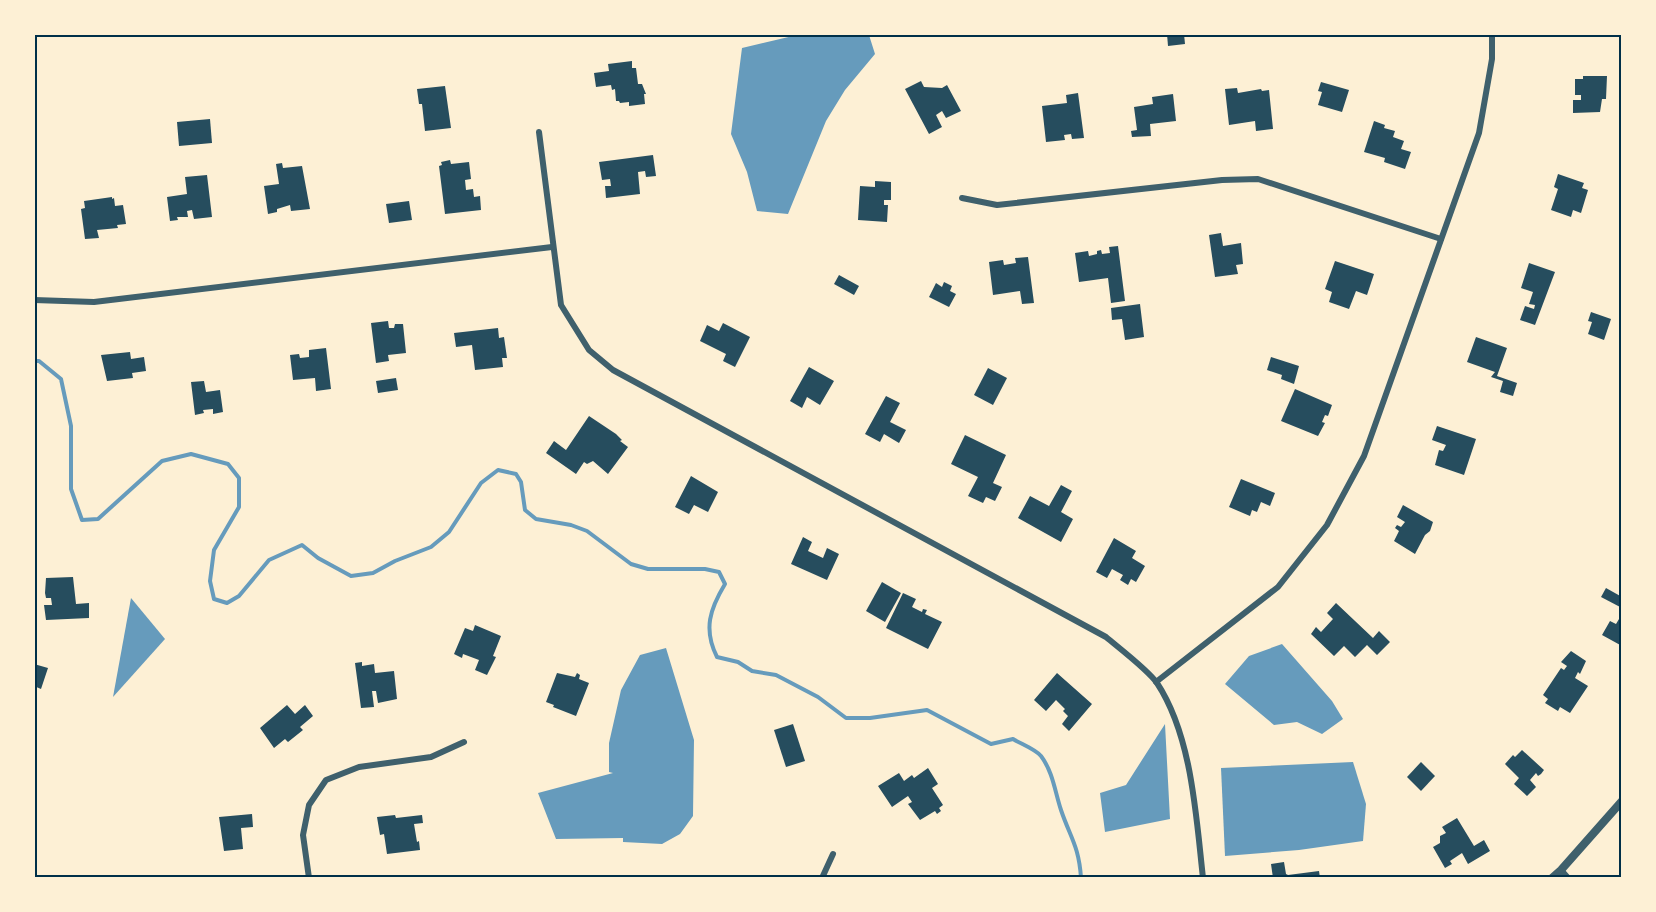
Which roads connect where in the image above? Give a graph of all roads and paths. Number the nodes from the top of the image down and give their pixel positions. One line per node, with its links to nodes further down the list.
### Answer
1 (1492, 34): 4 (street)
2 (538, 132): 5 (street)
3 (962, 198): 4 (street)
4 (1441, 239): 7 (street)
5 (552, 246): 6 (street); 7 (street)
6 (34, 300)
7 (1156, 682): 14 (street)
8 (464, 742): 12 (street)
9 (1622, 801): 11 (street)
10 (833, 854): 13 (street)
11 (1561, 870): 15 (street); 16 (street)
12 (309, 878)
13 (822, 878)
14 (1203, 878)
15 (1552, 878)
16 (1568, 878)

